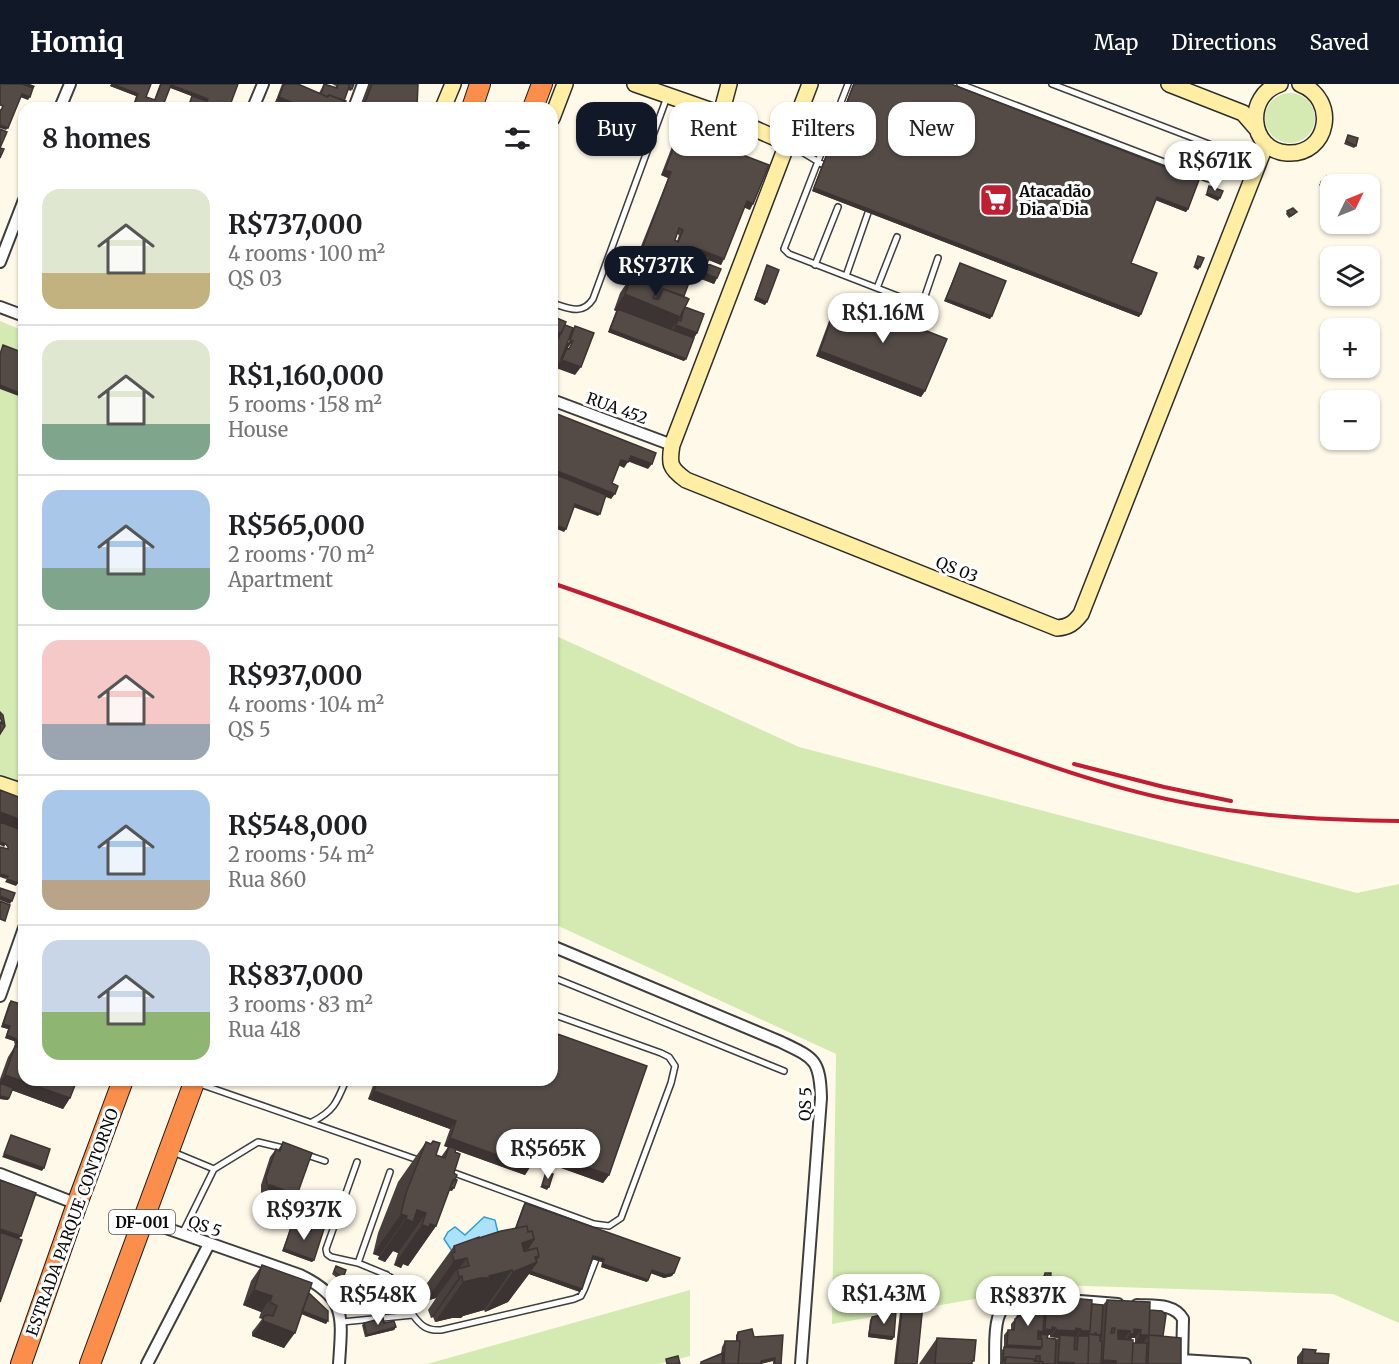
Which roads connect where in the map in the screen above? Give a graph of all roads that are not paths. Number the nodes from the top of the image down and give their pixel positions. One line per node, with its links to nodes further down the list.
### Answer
1 (69, 84): 20 (street)
2 (263, 84): 21 (street)
3 (363, 84): 22 (street)
4 (453, 84): 23 (street)
5 (480, 84): 24 (highway)
6 (542, 84): 25 (highway)
7 (565, 84): 26 (street)
8 (729, 84): 28 (street)
9 (810, 84): 29 (street)
10 (848, 84): 34 (lane)
11 (960, 84): 12 (lane)
12 (1052, 84)
13 (1169, 84): 30 (street)
14 (1254, 84): 17 (street)
15 (1300, 84): 18 (street)
16 (641, 85): 19 (street)
17 (1277, 85): 30 (street)
18 (1318, 89): 31 (street)
19 (667, 96): 27 (street); 45 (lane)
20 (62, 102)
21 (256, 102)
22 (356, 102)
23 (446, 102)
24 (474, 102)
25 (535, 102)
26 (558, 102)
27 (685, 102)
28 (724, 102)
29 (803, 102)
30 (1256, 128): 31 (street)
31 (1266, 144): 49 (street, QS 03)
32 (782, 156): 49 (street)
33 (807, 156): 34 (lane)
34 (816, 162): 35 (lane); 42 (lane)
35 (837, 173)
36 (872, 200): 43 (lane)
37 (838, 207): 42 (lane)
38 (18, 216): 41 (street)
39 (897, 237): 44 (lane)
40 (938, 258): 44 (lane)
41 (0, 262)
42 (815, 265): 43 (lane)
43 (846, 276): 44 (lane)
44 (877, 288)
45 (558, 305)
46 (0, 307): 47 (street)
47 (18, 314)
48 (558, 402): 49 (street, RUA 452)
49 (672, 445)
50 (0, 784): 51 (street)
51 (18, 790)
52 (18, 945): 55 (street)
53 (558, 949): 88 (street, QS 5)
54 (558, 978): 57 (lane)
55 (0, 996)
56 (558, 1016): 68 (lane)
57 (784, 1071)
58 (121, 1086): 71 (highway, ESTRADA PARQUE CONTORNO)
59 (192, 1086): 63 (highway, DF-001)
60 (208, 1086): 62 (lane)
61 (344, 1086): 62 (lane)
62 (312, 1122): 66 (lane)
63 (168, 1151): 67 (lane); 72 (highway, DF-001)
64 (325, 1161): 67 (lane)
65 (357, 1162): 78 (lane)
66 (425, 1163)
67 (214, 1169): 73 (lane)
68 (448, 1171)
69 (390, 1172): 78 (lane)
70 (0, 1174): 71 (street)
71 (77, 1204): 84 (highway, ESTRADA PARQUE CONTORNO)
72 (143, 1220): 73 (street, QS 5); 85 (highway, DF-001)
73 (182, 1234): 74 (street, QS 5)
74 (209, 1244): 80 (street, QS 5); 86 (street)
75 (588, 1248): 76 (lane)
76 (599, 1252): 77 (lane); 81 (lane)
77 (609, 1255)
78 (358, 1263): 79 (lane)
79 (387, 1275): 80 (lane); 81 (lane)
80 (333, 1299): 82 (street)
81 (413, 1315): 82 (lane)
82 (342, 1322): 87 (street)
83 (1182, 1362): 89 (street); 90 (street)
84 (21, 1364)
85 (90, 1364)
86 (147, 1364)
87 (339, 1364)
88 (801, 1364)
89 (995, 1364)
90 (1245, 1364)

